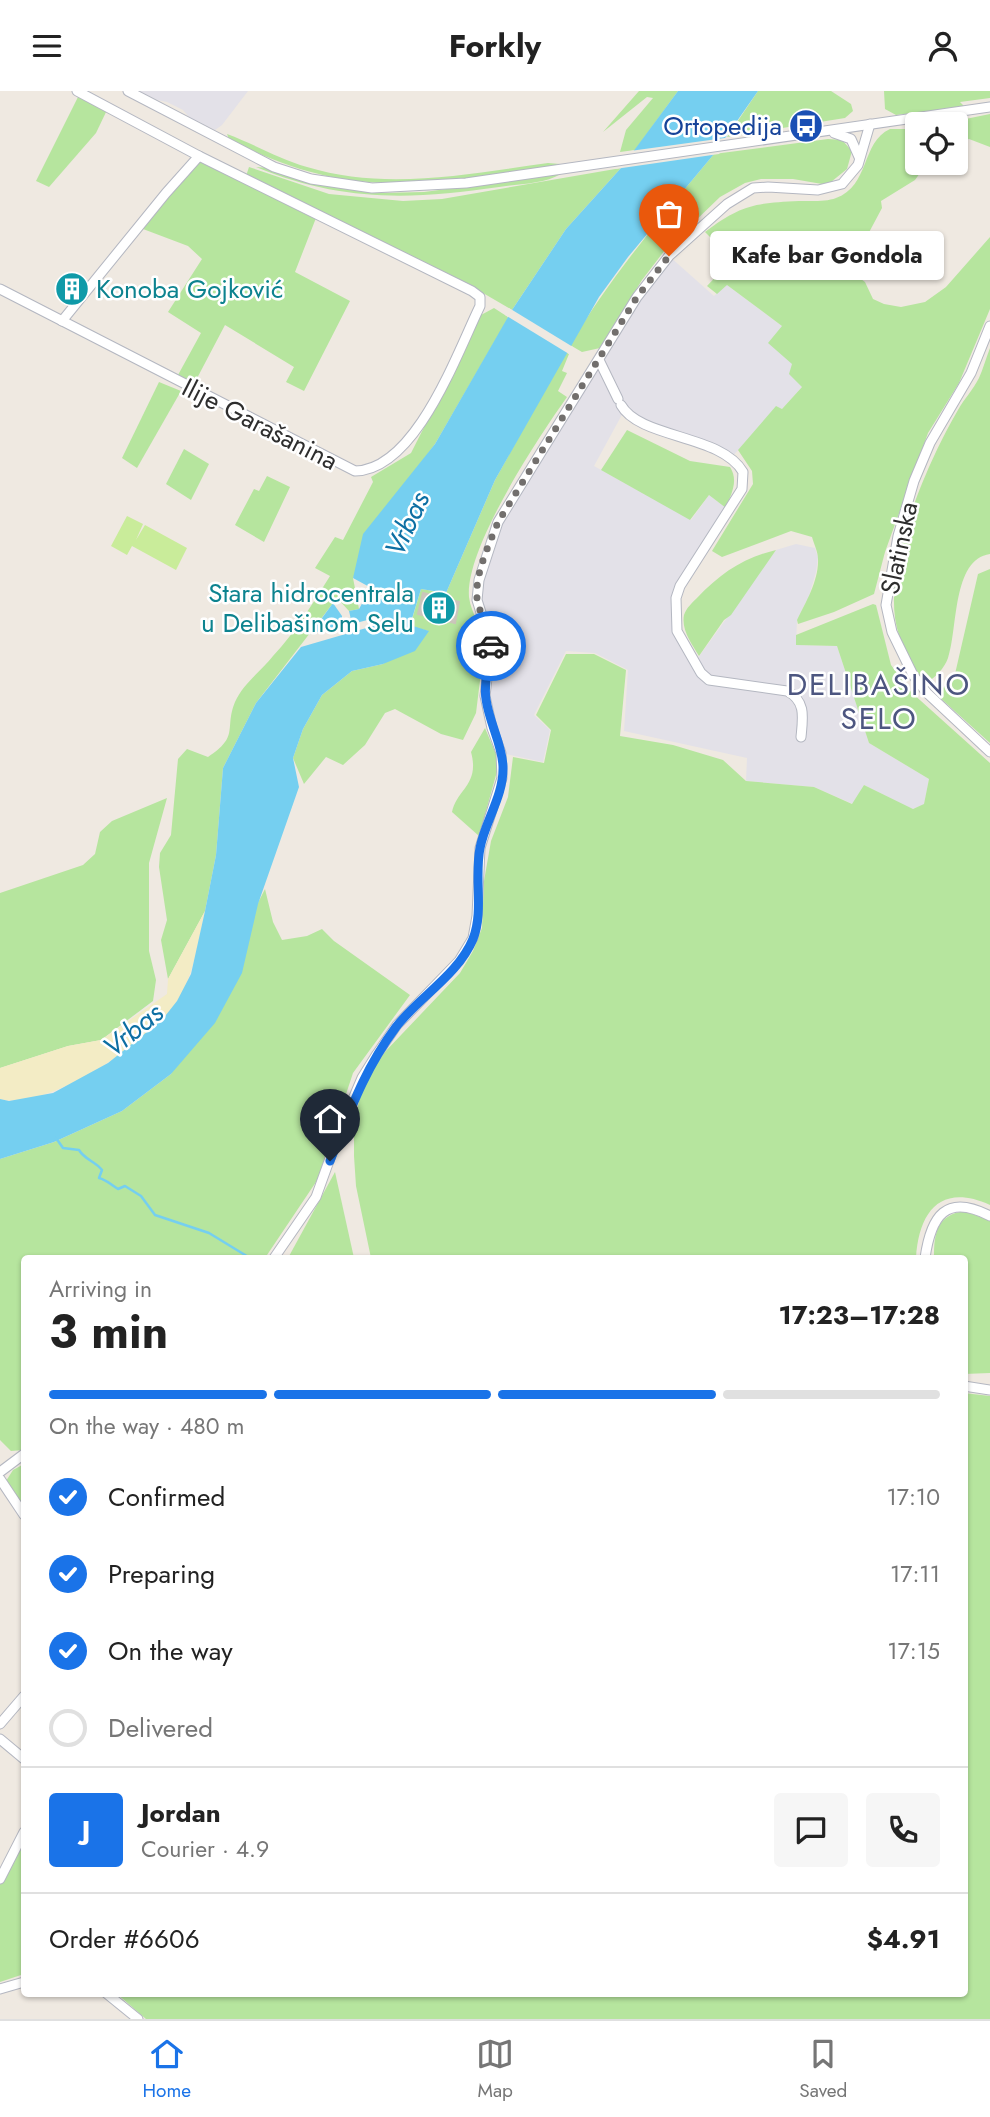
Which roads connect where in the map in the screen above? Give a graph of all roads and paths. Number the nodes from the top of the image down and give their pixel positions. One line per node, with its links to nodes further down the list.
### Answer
1 (77, 91): 6 (street)
2 (128, 91): 5 (street)
3 (990, 107): 4 (street)
4 (870, 124): 5 (street); 7 (street)
5 (818, 132): 7 (street)
6 (200, 156): 9 (street); 9 (street, Ilije Garašanina)
7 (859, 163): 11 (street)
8 (0, 289): 9 (street, Ilije Garašanina)
9 (62, 321)
10 (990, 326): 13 (street, Slatinska)
11 (599, 360): 12 (street); 15 (street)
12 (802, 737)
13 (990, 752)
14 (990, 1216): 16 (street)
15 (276, 1255)
16 (926, 1255)
17 (968, 1386): 18 (street)
18 (990, 1389)
19 (21, 1456): 20 (street)
20 (0, 1472)
21 (0, 1479): 22 (street)
22 (21, 1510)
23 (21, 1700): 24 (street)
24 (0, 1724)
25 (0, 1739): 26 (street)
26 (21, 1756)
27 (21, 1838): 28 (street)
28 (0, 1879)
29 (21, 1983): 30 (street)
30 (0, 1989)
31 (111, 1997): 32 (street)
32 (138, 2019)

